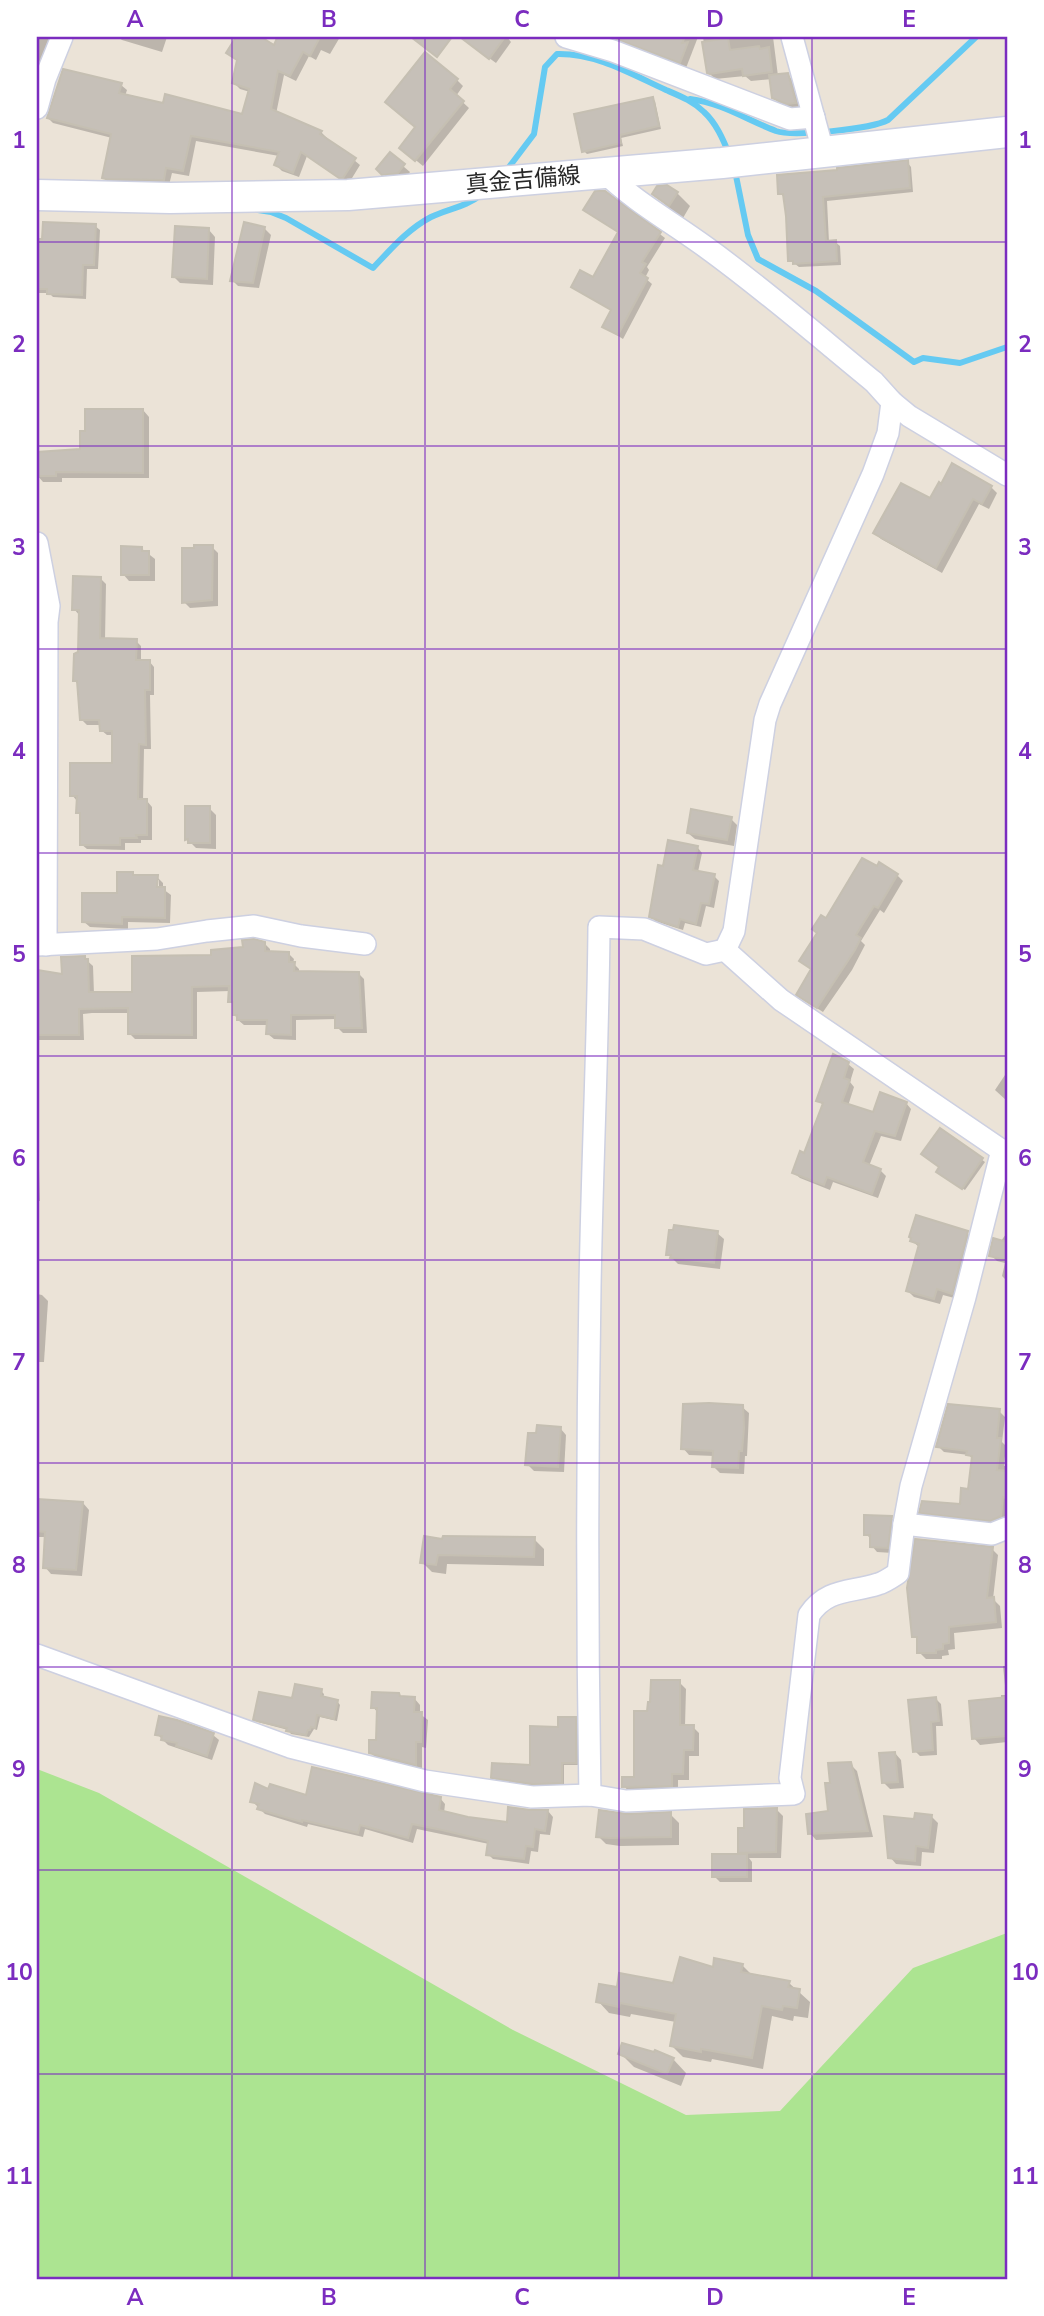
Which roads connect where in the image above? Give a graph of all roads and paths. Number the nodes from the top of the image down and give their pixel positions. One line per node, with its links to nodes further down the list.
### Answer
1 (62, 37): 4 (street)
2 (566, 37): 5 (street)
3 (792, 37): 5 (street)
4 (37, 108)
5 (818, 132): 6 (main road, 真金吉備線); 7 (main road, 真金吉備線)
6 (1007, 132)
7 (604, 172): 8 (main road, 真金吉備線); 9 (street)
8 (37, 195)
9 (892, 402): 10 (street); 15 (street)
10 (1007, 475)
11 (37, 543): 12 (street)
12 (42, 622): 14 (street)
13 (365, 944): 14 (street)
14 (42, 945)
15 (724, 950): 16 (street); 20 (street)
16 (1005, 1152): 17 (street)
17 (904, 1524): 18 (street); 20 (street)
18 (1007, 1528)
19 (37, 1655): 20 (street)
20 (590, 1795)

